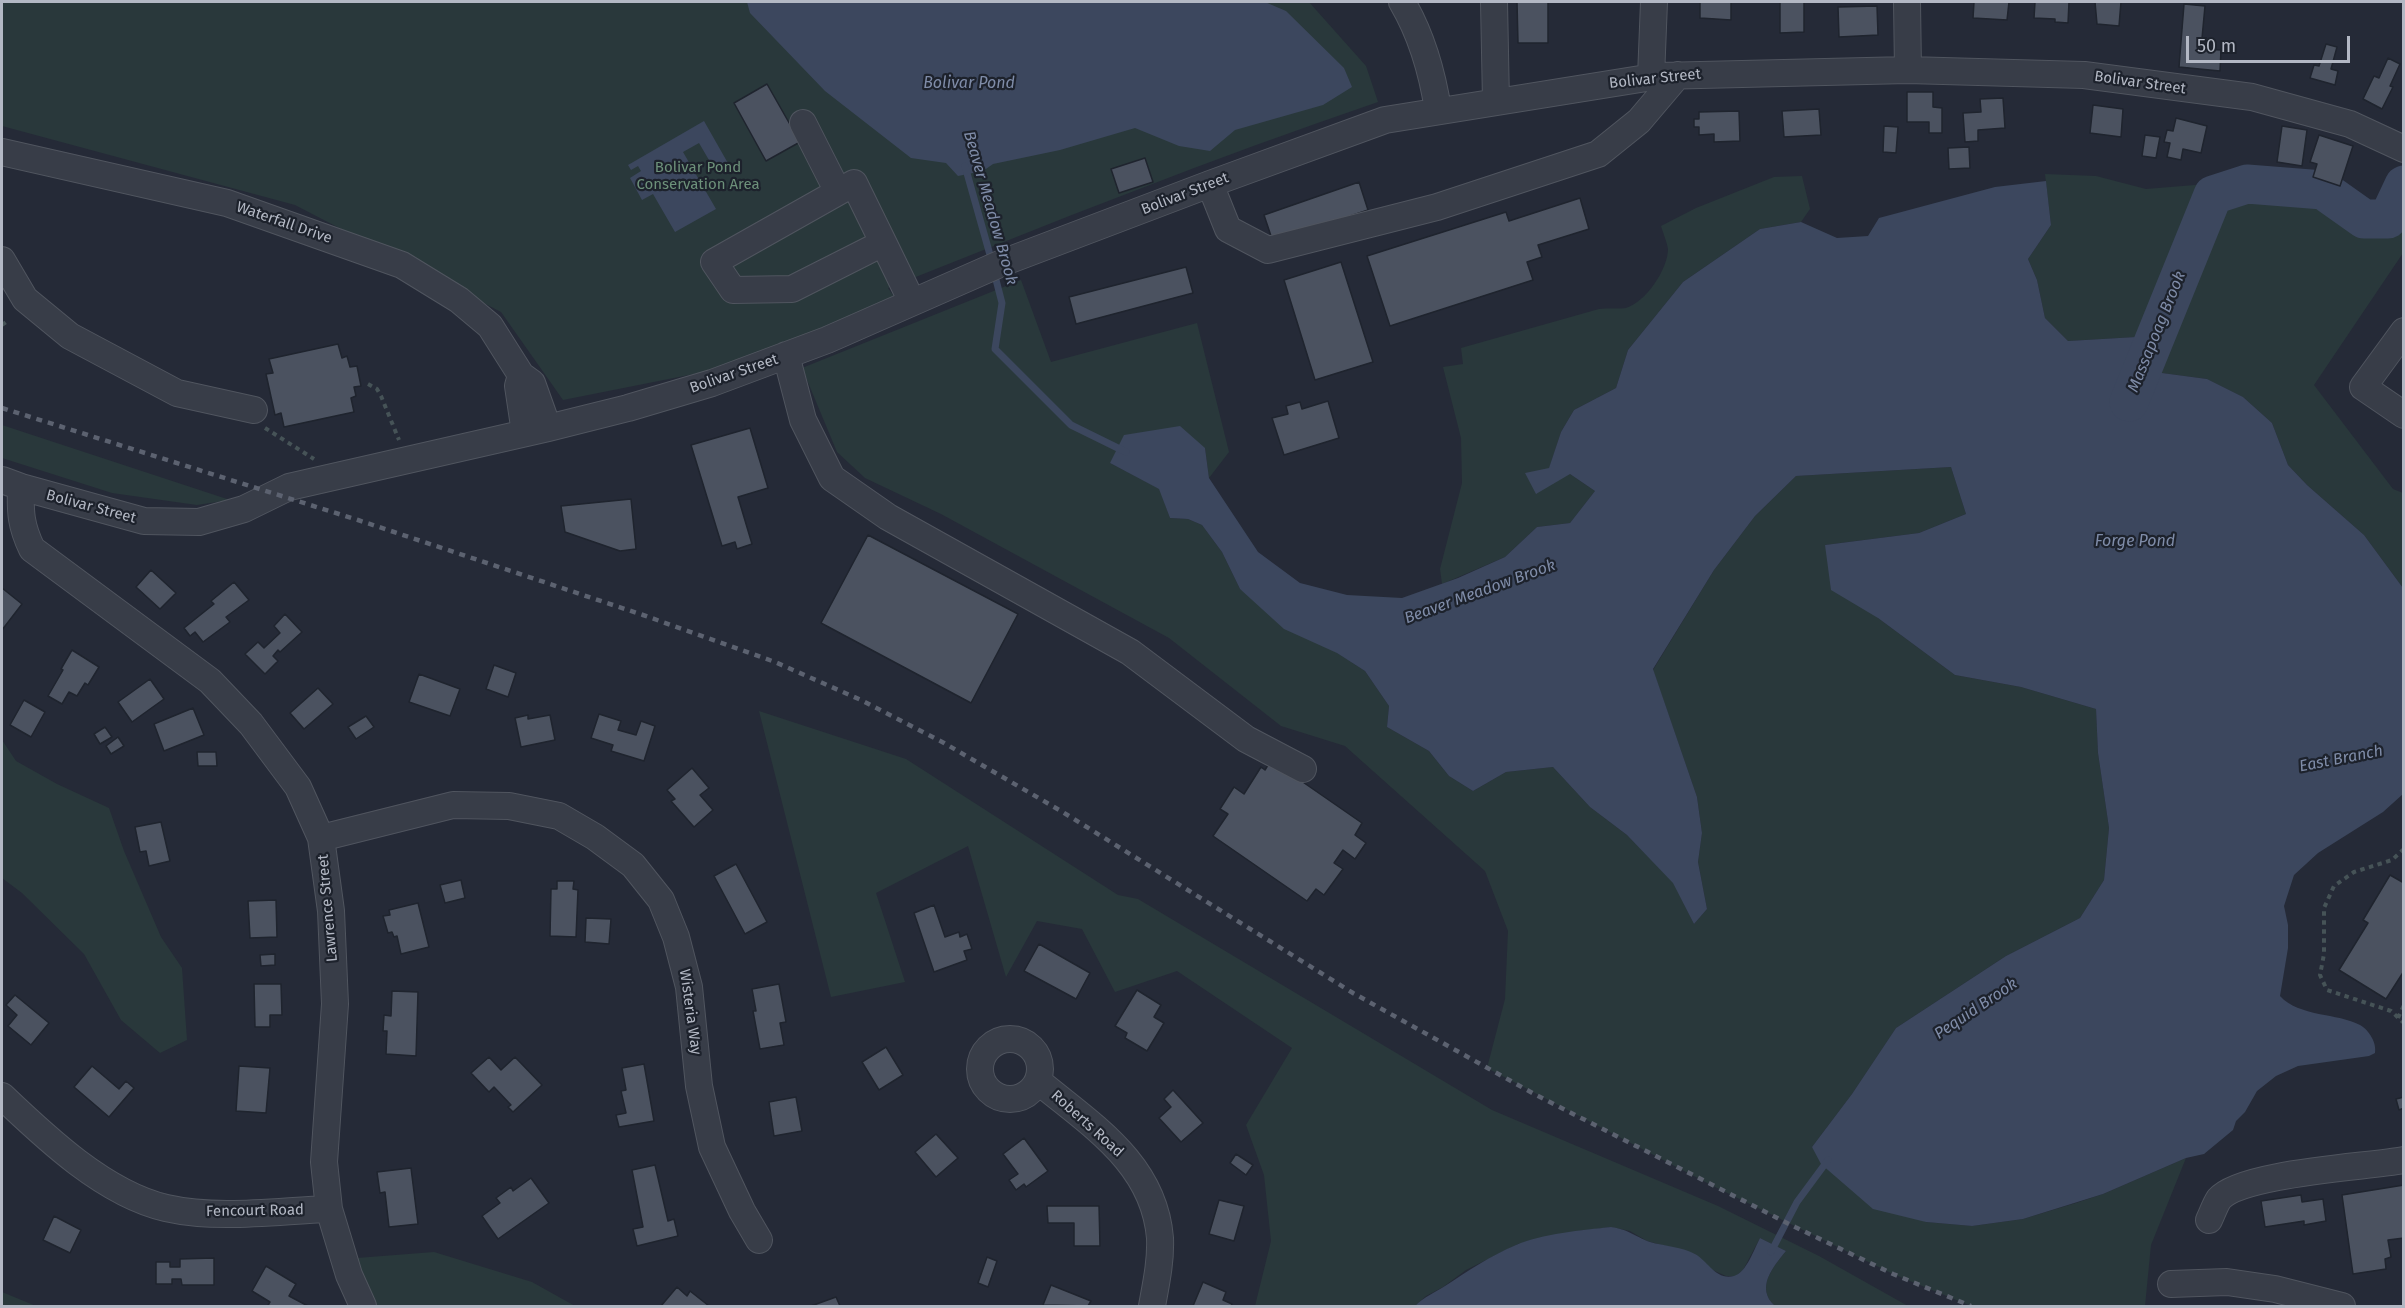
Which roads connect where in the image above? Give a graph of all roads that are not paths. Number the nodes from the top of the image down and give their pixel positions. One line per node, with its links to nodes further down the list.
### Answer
1 (1402, 2): 9 (street)
2 (1494, 2): 8 (street)
3 (1654, 2): 7 (street)
4 (1907, 2): 5 (street)
5 (1908, 70): 6 (street, Bolivar Street); 11 (street, Bolivar Street)
6 (1678, 75): 7 (street, Bolivar Street); 13 (street)
7 (1651, 77): 8 (street, Bolivar Street)
8 (1496, 102): 9 (street, Bolivar Street)
9 (1438, 110): 13 (street, Bolivar Street)
10 (803, 123): 14 (street)
11 (2403, 149)
12 (2, 152): 22 (street, Waterfall Drive)
13 (1210, 184): 17 (street, Bolivar Street)
14 (838, 192): 15 (street); 15 (street)
15 (883, 243): 17 (street)
16 (2, 260): 21 (street)
17 (912, 302): 19 (street, Bolivar Street)
18 (2403, 331): 20 (street)
19 (786, 355): 22 (street, Bolivar Street); 24 (street)
20 (2403, 415)
21 (256, 416)
22 (536, 430): 23 (street, Bolivar Street)
23 (11, 484): 25 (street, Lawrence Street)
24 (1303, 769)
25 (321, 838): 29 (street, Lawrence Street); 31 (street, Wisteria Way)
26 (1038, 1081): 35 (street, Roberts Road)
27 (2, 1096): 29 (street, Fencourt Road)
28 (2403, 1161): 30 (street)
29 (329, 1209): 34 (street, Lawrence Street)
30 (2209, 1220)
31 (759, 1240)
32 (2171, 1284): 33 (street)
33 (2273, 1298): 36 (street)
34 (363, 1306)
35 (1152, 1306)
36 (2342, 1306)

